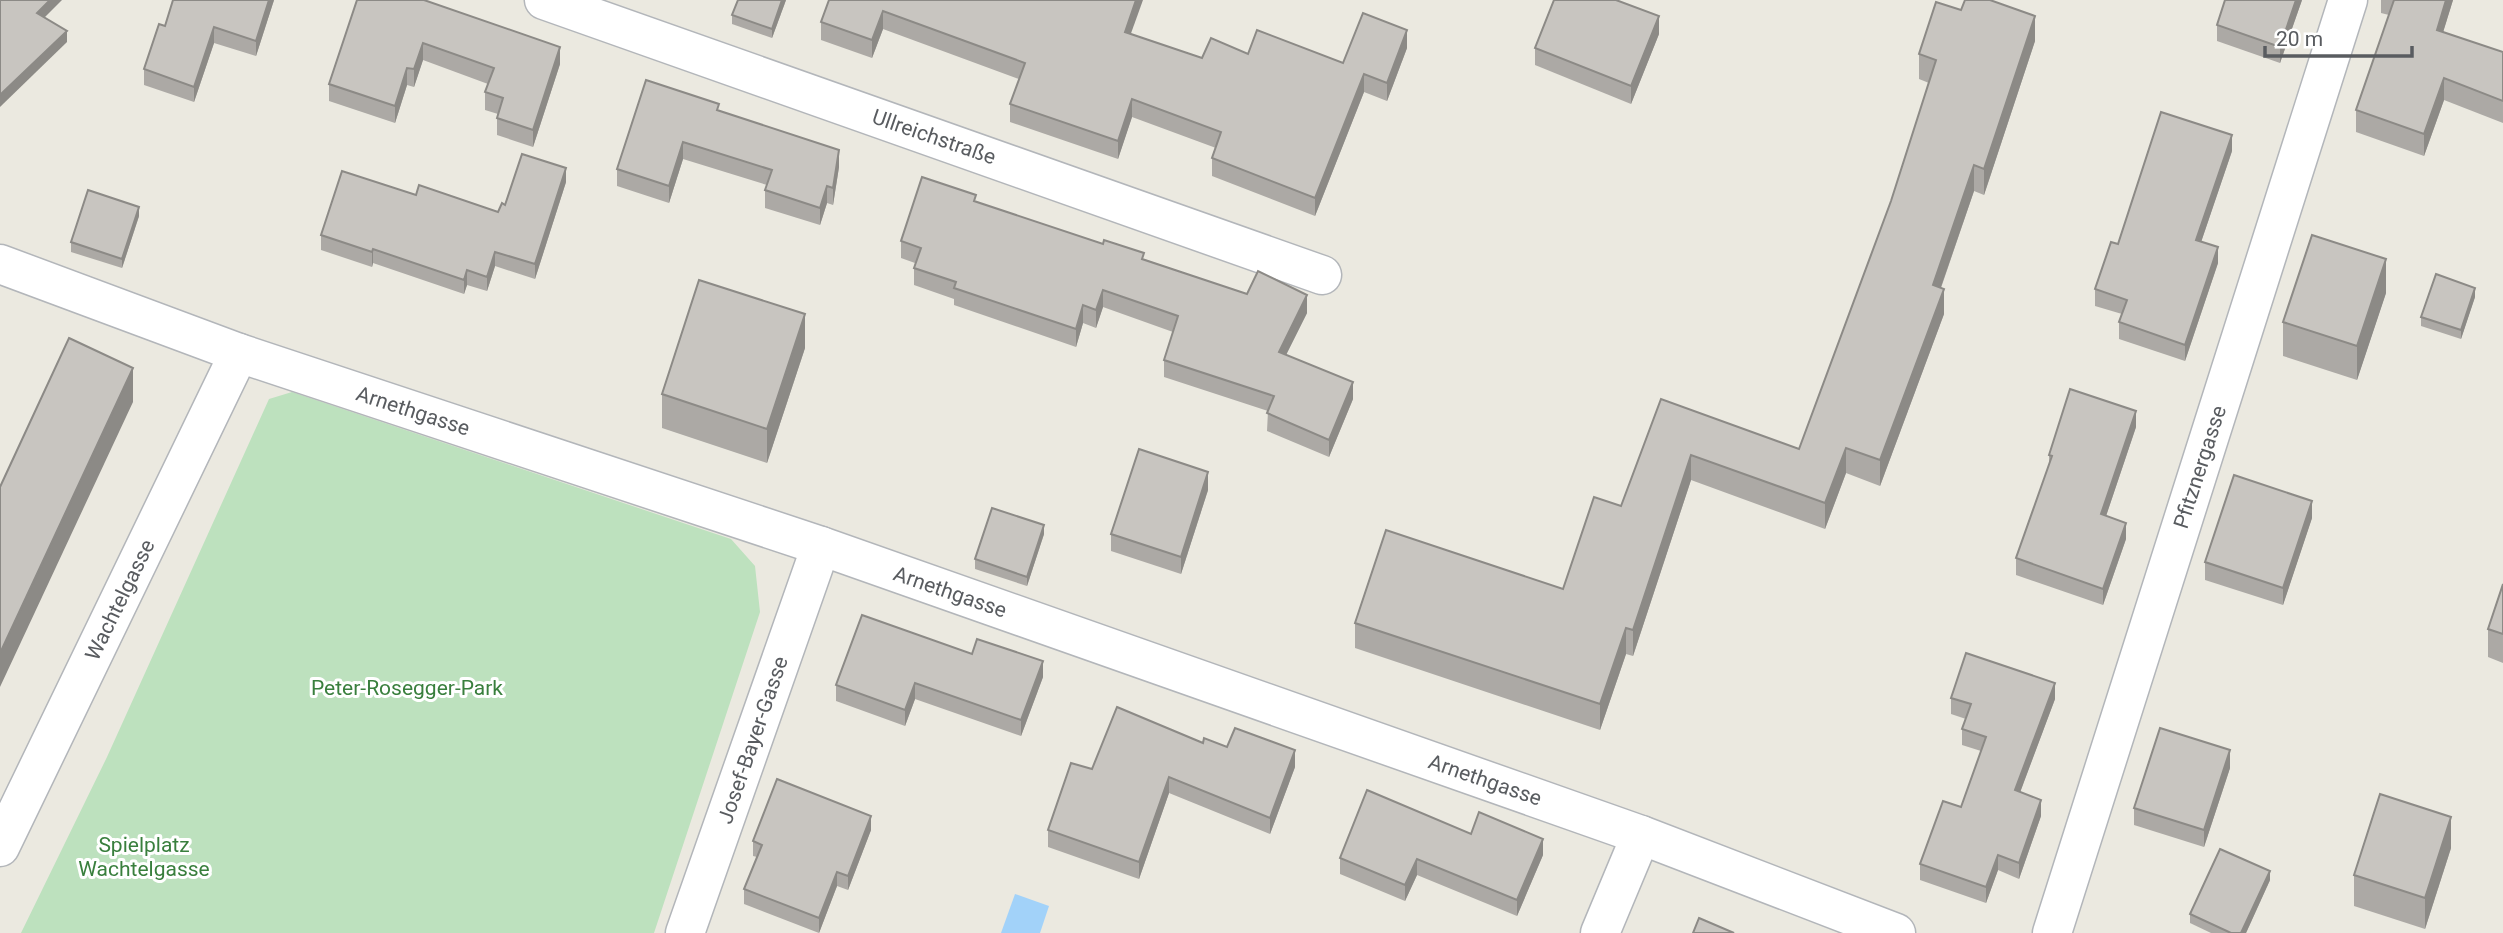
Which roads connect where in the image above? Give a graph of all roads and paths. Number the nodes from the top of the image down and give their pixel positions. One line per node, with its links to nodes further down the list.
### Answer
1 (544, 0): 4 (street, Ullreichstraße)
2 (2348, 0): 12 (street, Pfitznergasse)
3 (0, 264): 5 (street, Arnethgasse)
4 (1322, 275)
5 (239, 353): 6 (street, Arnethgasse); 8 (street, Wachtelgasse)
6 (821, 546): 7 (street, Arnethgasse); 9 (street, Josef-Bayer-Gasse)
7 (1642, 835): 10 (street); 11 (street, Arnethgasse)
8 (0, 847)
9 (685, 933)
10 (1600, 933)
11 (1896, 933)
12 (2052, 933)

